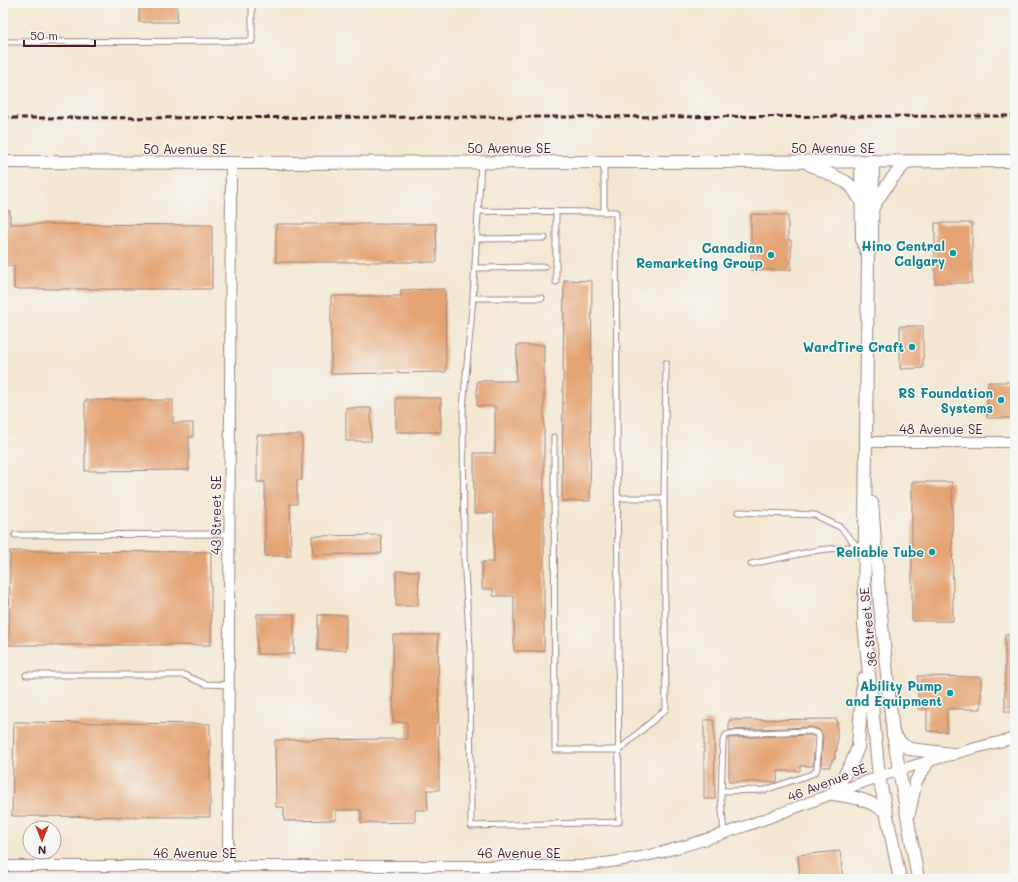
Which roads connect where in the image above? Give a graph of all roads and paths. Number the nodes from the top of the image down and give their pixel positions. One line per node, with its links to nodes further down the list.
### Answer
1 (252, 3): 2 (lane)
2 (3, 42)
3 (1015, 161): 9 (street, 50 Avenue SE)
4 (3, 162): 10 (street, 50 Avenue SE)
5 (481, 162): 6 (street, 50 Avenue SE); 10 (street, 50 Avenue SE); 13 (lane)
6 (604, 162): 7 (street, 50 Avenue SE); 15 (lane)
7 (804, 162): 8 (street, 50 Avenue SE); 11 (street)
8 (867, 162): 9 (street, 50 Avenue SE); 11 (street, 36 Street SE); 12 (street, 36 Street SE)
9 (907, 162): 12 (street)
10 (230, 163): 31 (street, 43 Street SE)
11 (861, 201): 18 (street, 36 Street SE)
12 (872, 208): 18 (street, 36 Street SE)
13 (479, 212): 14 (lane); 17 (lane)
14 (556, 212): 15 (lane); 21 (lane)
15 (604, 212): 28 (lane)
16 (545, 238): 17 (lane)
17 (477, 239): 20 (lane)
18 (868, 256): 26 (street, 36 Street SE)
19 (545, 267): 20 (lane)
20 (475, 268): 22 (lane)
21 (556, 282)
22 (473, 298): 23 (lane); 40 (lane)
23 (542, 298)
24 (666, 362): 29 (lane)
25 (554, 437): 40 (lane)
26 (867, 442): 27 (street, 48 Avenue SE); 33 (street, 36 Street SE); 38 (street, 36 Street SE)
27 (1015, 442)
28 (618, 498): 29 (lane); 40 (lane)
29 (664, 498): 40 (lane)
30 (738, 512): 33 (lane)
31 (229, 534): 32 (lane); 37 (street, 43 Street SE)
32 (15, 535)
33 (860, 545): 34 (lane); 35 (street, 36 Street SE)
34 (751, 564)
35 (867, 658): 44 (street, 36 Street SE); 46 (street)
36 (26, 676): 37 (lane)
37 (229, 686): 51 (street, 43 Street SE)
38 (893, 734): 41 (street); 43 (street, 36 Street SE)
39 (1015, 738): 41 (street, 46 Avenue SE)
40 (619, 750)
41 (952, 754): 42 (street, 46 Avenue SE)
42 (928, 762): 43 (street, 46 Avenue SE); 48 (street)
43 (899, 770): 44 (street, 46 Avenue SE); 48 (street, 36 Street SE)
44 (879, 777): 46 (street, 46 Avenue SE); 47 (street, 36 Street SE)
45 (722, 791): 45 (lane); 49 (lane)
46 (833, 794): 47 (street); 49 (street, 46 Avenue SE)
47 (885, 811): 52 (street, 36 Street SE)
48 (907, 820): 53 (street, 36 Street SE)
49 (724, 833): 51 (street, 46 Avenue SE)
50 (3, 866): 51 (street, 46 Avenue SE)
51 (228, 867)
52 (900, 879)
53 (918, 879)

